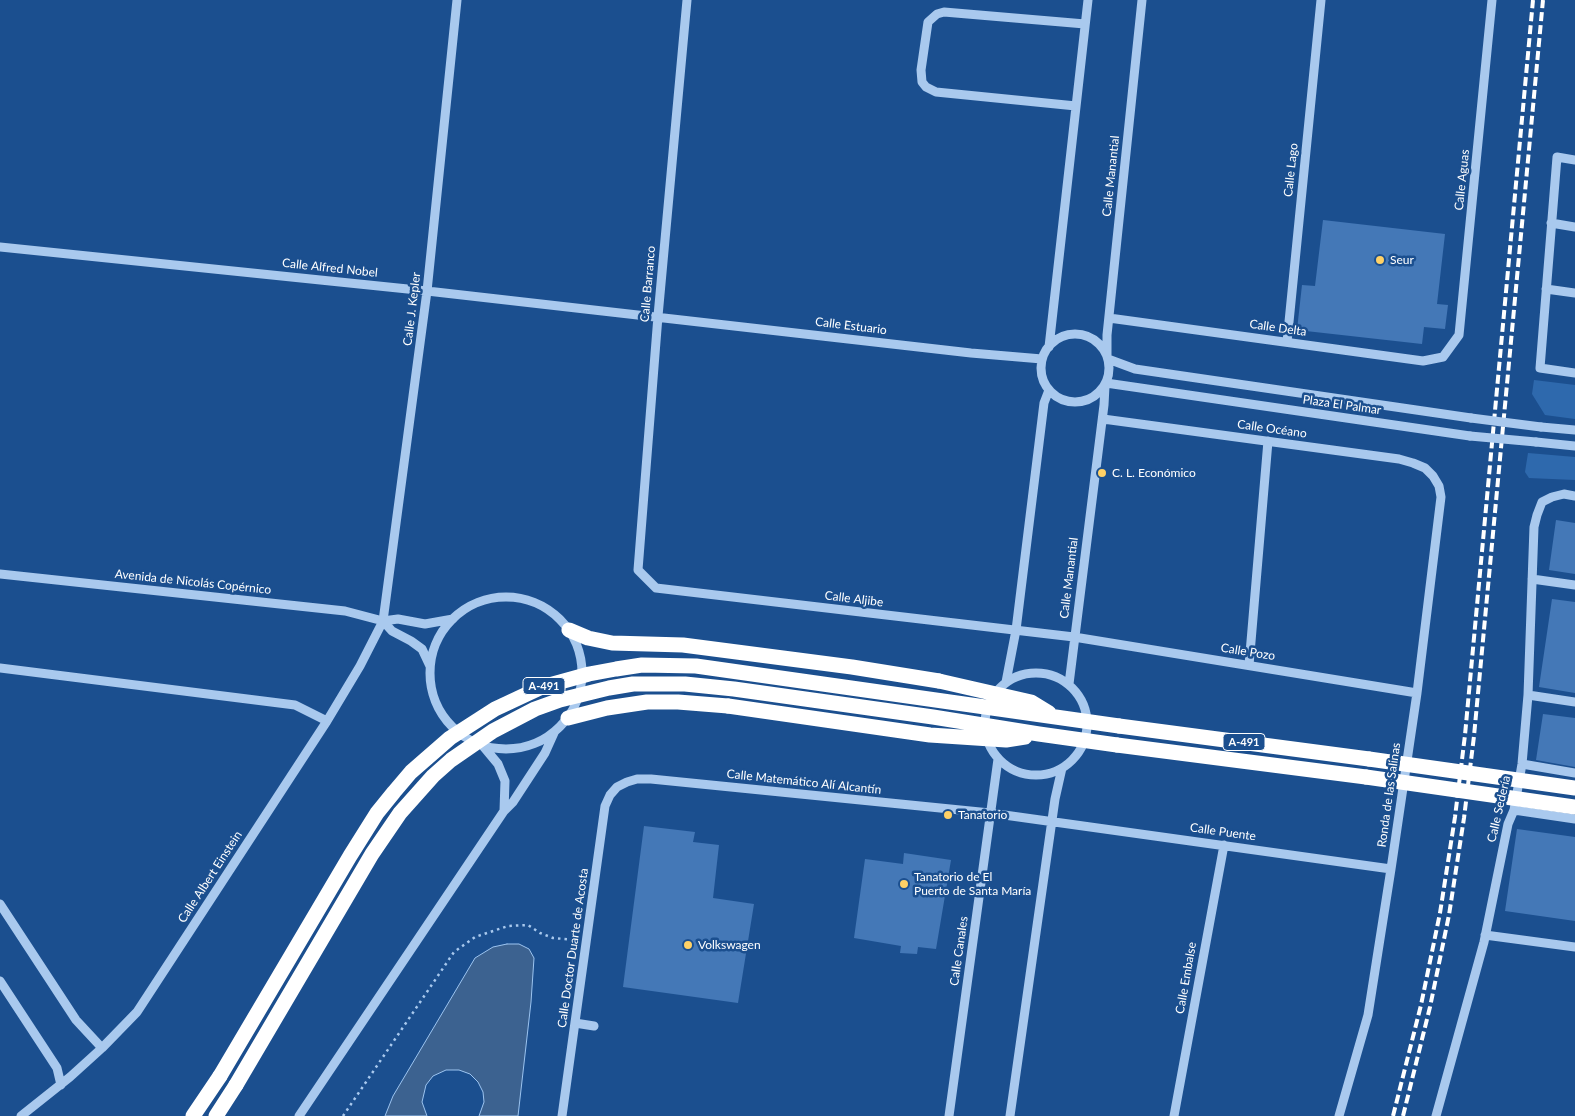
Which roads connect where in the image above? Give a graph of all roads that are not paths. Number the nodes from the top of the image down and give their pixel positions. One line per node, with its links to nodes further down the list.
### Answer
1 (457, 0): 14 (street, Calle J. Kepler)
2 (688, 0): 16 (street, Calle Barranco)
3 (1088, 0): 7 (street)
4 (1142, 0): 17 (street, Calle Manantial)
5 (1321, 0): 18 (street, Calle Lago)
6 (1492, 0): 21 (street, Calle Aguas)
7 (1085, 24): 8 (street); 8 (street)
8 (1076, 106): 19 (street)
9 (1575, 160): 10 (street)
10 (1551, 223): 11 (street); 13 (street)
11 (1575, 227)
12 (0, 247): 14 (street, Calle Alfred Nobel)
13 (1546, 289): 15 (street); 23 (street)
14 (427, 291): 16 (street, Calle Alfred Nobel); 37 (street, Calle J. Kepler)
15 (1575, 293)
16 (658, 316): 22 (street, Calle Estuario); 32 (street, Calle Barranco)
17 (1109, 318): 18 (street, Calle Delta); 20 (street, Calle Manantial)
18 (1286, 342): 21 (street, Calle Delta)
19 (1048, 347): 20 (street); 22 (street)
20 (1107, 357): 24 (street); 27 (street, Plaza El Palmar, bridge)
21 (1443, 357)
22 (1042, 359): 25 (street)
23 (1575, 373)
24 (1105, 384): 25 (street); 26 (street, Calle Manantial); 29 (street, Plaza El Palmar, bridge)
25 (1049, 390): 39 (street)
26 (1103, 419): 28 (street, Calle Océano); 40 (street, Calle Manantial)
27 (1575, 430)
28 (1268, 441): 30 (street, Calle Océano); 41 (street)
29 (1575, 446)
30 (1433, 476): 46 (street, Ronda de las Salinas)
31 (1575, 496): 34 (street, Calle Sedería)
32 (638, 570): 39 (street, Calle Aljibe)
33 (0, 574): 37 (street, Avenida de Nicolás Copérnico)
34 (1532, 579): 35 (street); 47 (street, Calle Sedería)
35 (1575, 585)
36 (453, 619): 37 (street); 38 (street); 42 (street)
37 (383, 621): 42 (street); 51 (street, Calle Albert Einstein)
38 (569, 630): 49 (street); 50 (highway, bridge)
39 (1016, 630): 40 (street, Calle Aljibe); 44 (street)
40 (1074, 637): 41 (street, Calle Pozo); 45 (street, Calle Manantial)
41 (1249, 665): 46 (street, Calle Pozo)
42 (430, 667): 54 (street)
43 (0, 668): 51 (street)
44 (1006, 682): 45 (street); 55 (street)
45 (1069, 684): 57 (street)
46 (1417, 693): 68 (street, Ronda de las Salinas)
47 (1528, 695): 48 (street); 56 (street, Calle Sedería)
48 (1575, 702)
49 (568, 718): 52 (street); 53 (highway, bridge)
50 (1057, 718): 60 (highway, A-491, bridge); 78 (highway, A-491, bridge)
51 (327, 721): 75 (street, Calle Albert Einstein)
52 (554, 733): 54 (street); 63 (street)
53 (1039, 734): 61 (highway, A-491, bridge); 79 (highway, A-491, bridge)
54 (483, 746): 63 (street)
55 (998, 759): 57 (street); 64 (street, Calle Canales)
56 (1522, 764): 58 (street); 62 (street, Calle Sedería)
57 (1062, 768): 65 (street)
58 (1575, 773)
59 (618, 788): 64 (street, Calle Matemático Alí Alcantín); 73 (street, Calle Doctor Duarte de Acosta)
60 (1575, 788)
61 (1575, 807)
62 (1514, 810): 66 (street); 70 (street, Calle Sedería)
63 (504, 811): 80 (street)
64 (990, 813): 65 (street, Calle Matemático Alí Alcantín); 82 (street, Calle Canales)
65 (1052, 820): 67 (street, Calle Puente); 83 (street)
66 (1575, 820)
67 (1224, 845): 68 (street, Calle Puente); 84 (street, Calle Embalse)
68 (1392, 869): 85 (street, Ronda de las Salinas)
69 (0, 904): 75 (street)
70 (1485, 935): 71 (street); 86 (street, Calle Sedería)
71 (1575, 947)
72 (0, 981): 76 (street)
73 (575, 1023): 74 (street); 81 (street, Calle Doctor Duarte de Acosta)
74 (594, 1026)
75 (102, 1048): 76 (street, Calle Albert Einstein)
76 (61, 1085): 77 (street, Calle Albert Einstein)
77 (21, 1116)
78 (193, 1116)
79 (216, 1116)
80 (299, 1116)
81 (562, 1116)
82 (949, 1116)
83 (1010, 1116)
84 (1174, 1116)
85 (1339, 1116)
86 (1436, 1116)

